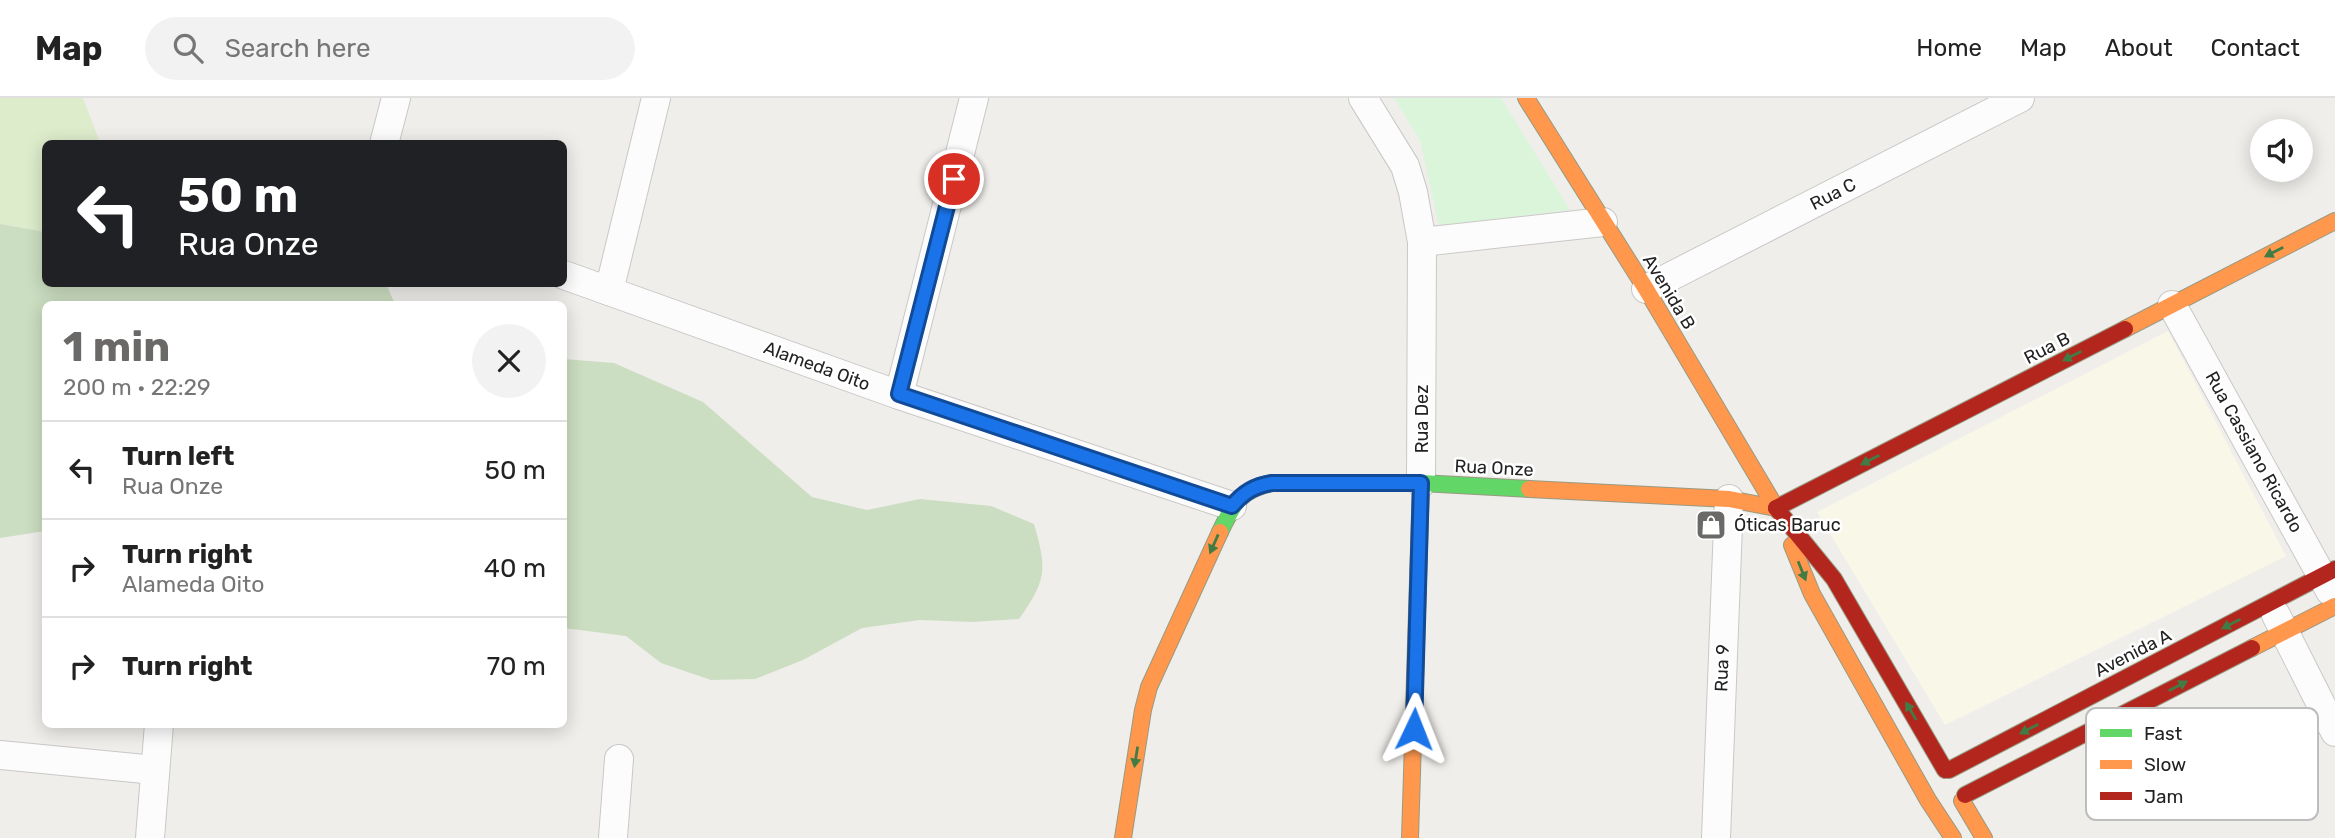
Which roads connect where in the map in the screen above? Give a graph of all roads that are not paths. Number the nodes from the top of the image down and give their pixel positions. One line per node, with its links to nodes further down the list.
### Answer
1 (396, 98): 7 (street)
2 (656, 98): 13 (street)
3 (974, 98): 15 (street)
4 (1363, 98): 10 (street, Rua Dez)
5 (1526, 98): 9 (street, Avenida B)
6 (2020, 98): 12 (street, Rua C)
7 (385, 140)
8 (2335, 221): 14 (street, Rua B, one-way to 14)
9 (1603, 222): 10 (street); 12 (street, Avenida B)
10 (1422, 242): 16 (street, Rua Dez)
11 (567, 276): 13 (street, Alameda Oito)
12 (1646, 289): 19 (street, Avenida B)
13 (610, 291): 15 (street, Alameda Oito)
14 (2172, 305): 19 (street, Rua B, one-way to 19); 20 (street, Rua Cassiano Ricardo)
15 (899, 394): 18 (street, Alameda Oito)
16 (1421, 483): 17 (street, Rua Onze); 18 (street, Rua Onze); 37 (street, Rua Dez)
17 (1729, 499): 19 (street, Rua Onze); 38 (street, Rua 9)
18 (1232, 506): 36 (street, Rua Onze, one-way to 36)
19 (1776, 508): 31 (street, Avenida B, one-way to 19); 33 (street, Avenida B, one-way to 33)
20 (2331, 582): 21 (street, Avenida A)
21 (2270, 603): 23 (street); 31 (street, Avenida A, one-way to 31)
22 (2335, 606): 23 (street)
23 (2284, 631): 24 (street, one-way to 23); 26 (street)
24 (2136, 708)
25 (159, 728): 30 (street)
26 (2335, 732)
27 (2086, 734): 32 (street, one-way to 27)
28 (0, 755): 30 (street)
29 (619, 759): 35 (street)
30 (155, 769): 34 (street)
31 (1947, 770): 32 (street); 33 (street)
32 (1963, 798): 33 (street); 40 (street)
33 (1930, 799): 39 (street, Avenida B)
34 (150, 838)
35 (613, 838)
36 (1124, 838)
37 (1410, 838)
38 (1716, 838)
39 (1953, 838)
40 (1984, 838)

